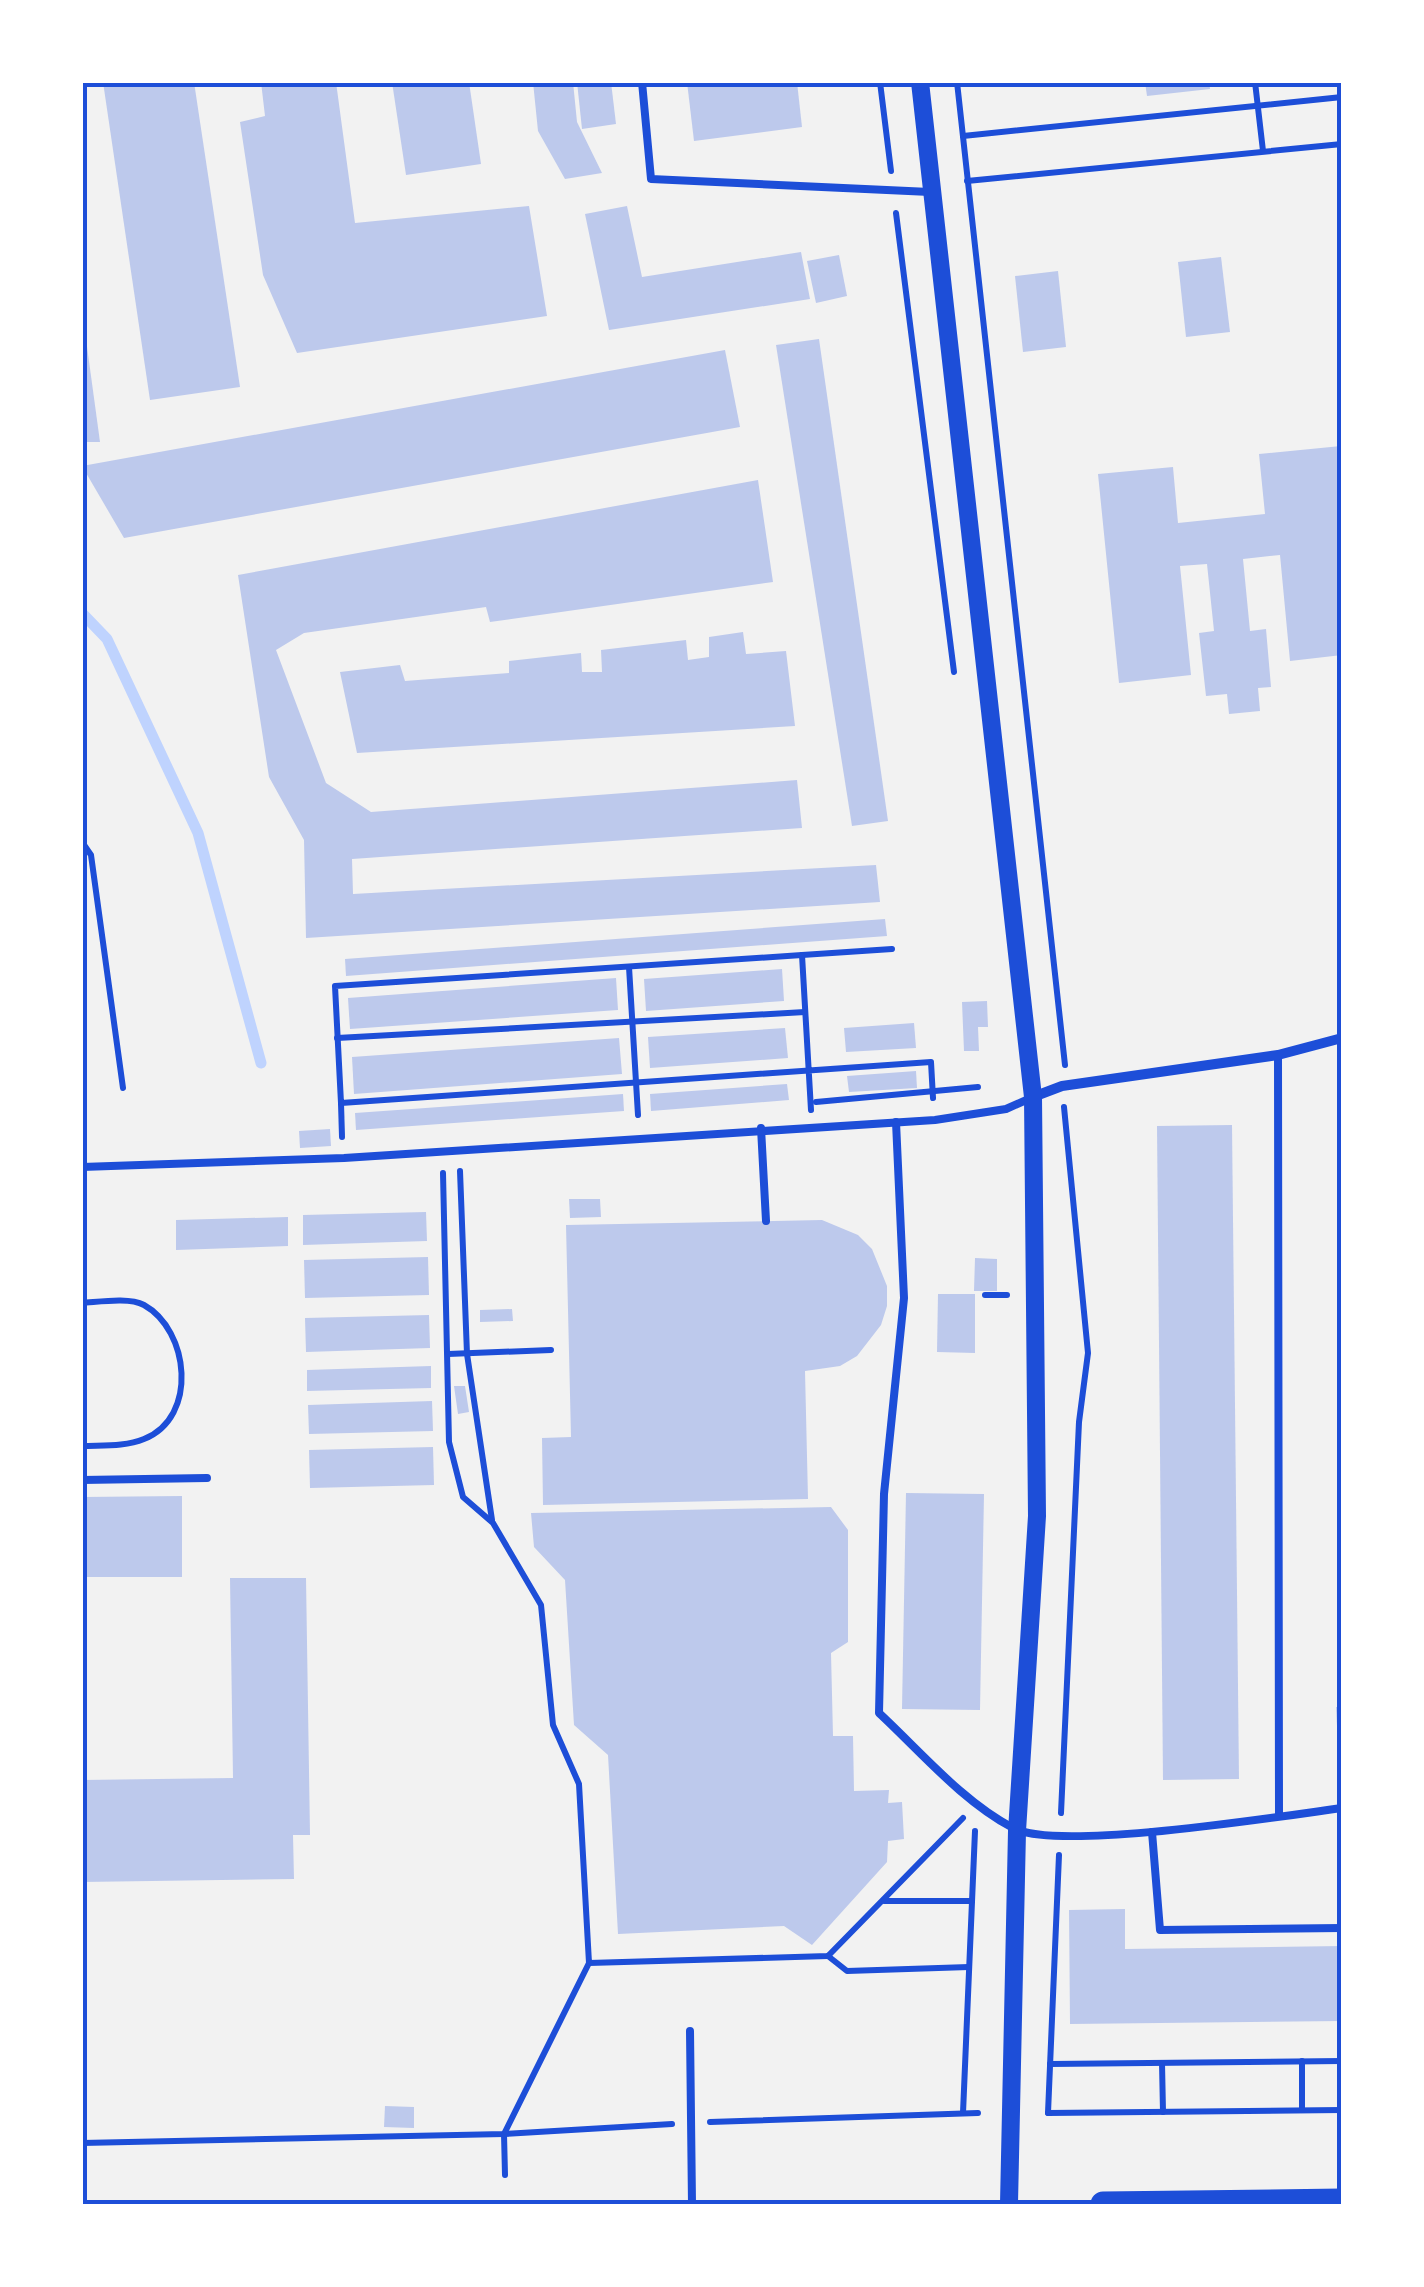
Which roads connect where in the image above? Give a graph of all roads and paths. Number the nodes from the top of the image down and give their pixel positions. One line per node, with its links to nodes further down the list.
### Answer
1 (642, 82): 11 (lane)
2 (880, 82): 11 (path)
3 (920, 82): 12 (street)
4 (1255, 82): 6 (path)
5 (1342, 97): 6 (path)
6 (1258, 106): 7 (path); 9 (path)
7 (963, 136)
8 (1342, 144): 9 (path)
9 (1263, 151): 10 (path)
10 (967, 181)
11 (893, 191): 12 (lane); 13 (path)
12 (930, 192): 26 (street)
13 (956, 687)
14 (82, 842): 25 (path)
15 (892, 950): 16 (path)
16 (802, 955): 17 (path); 18 (path)
17 (630, 966): 19 (path); 20 (path)
18 (805, 1012): 19 (path); 23 (path)
19 (633, 1022): 20 (path); 24 (path)
20 (337, 1038): 27 (path)
21 (1342, 1038): 22 (street)
22 (1278, 1055): 26 (street); 50 (lane)
23 (809, 1072): 24 (path); 29 (path); 31 (path)
24 (636, 1083): 27 (path); 28 (path)
25 (124, 1088)
26 (1033, 1097): 29 (lane); 51 (street)
27 (341, 1103): 34 (path)
28 (638, 1115)
29 (935, 1120): 30 (lane)
30 (896, 1122): 31 (lane); 48 (lane)
31 (812, 1125): 32 (lane)
32 (761, 1128): 33 (lane); 37 (lane)
33 (442, 1152): 34 (lane); 42 (path)
34 (344, 1158): 36 (lane)
35 (469, 1166): 43 (path)
36 (82, 1167)
37 (766, 1221)
38 (985, 1295): 39 (path)
39 (1018, 1295)
40 (82, 1302): 44 (path)
41 (551, 1350): 43 (path)
42 (448, 1354): 43 (path); 47 (path)
43 (467, 1354): 47 (path)
44 (82, 1446)
45 (208, 1478): 46 (lane)
46 (82, 1480)
47 (493, 1523): 57 (path)
48 (976, 1804): 51 (lane); 53 (path); 54 (path)
49 (1342, 1808): 50 (lane)
50 (1279, 1816): 52 (lane)
51 (1016, 1831): 52 (lane); 76 (street)
52 (1152, 1832): 55 (lane)
53 (884, 1901): 54 (path); 56 (path)
54 (972, 1901): 58 (path)
55 (1342, 1928)
56 (828, 1956): 57 (path); 58 (path)
57 (588, 1963): 71 (path)
58 (969, 1967): 67 (path)
59 (690, 2030): 70 (lane)
60 (1342, 2061): 61 (path)
61 (1302, 2062): 62 (path); 64 (path)
62 (1162, 2063): 63 (path); 66 (path)
63 (1050, 2064)
64 (1302, 2110): 65 (path); 66 (path)
65 (1342, 2110)
66 (1163, 2112): 69 (path)
67 (963, 2113): 68 (path); 70 (path)
68 (978, 2113)
69 (1034, 2113)
70 (692, 2122): 71 (path); 75 (lane)
71 (504, 2134): 72 (path); 73 (path)
72 (82, 2143)
73 (504, 2175)
74 (1342, 2201): 77 (main road)
75 (692, 2204)
76 (1009, 2204)
77 (1103, 2204)

